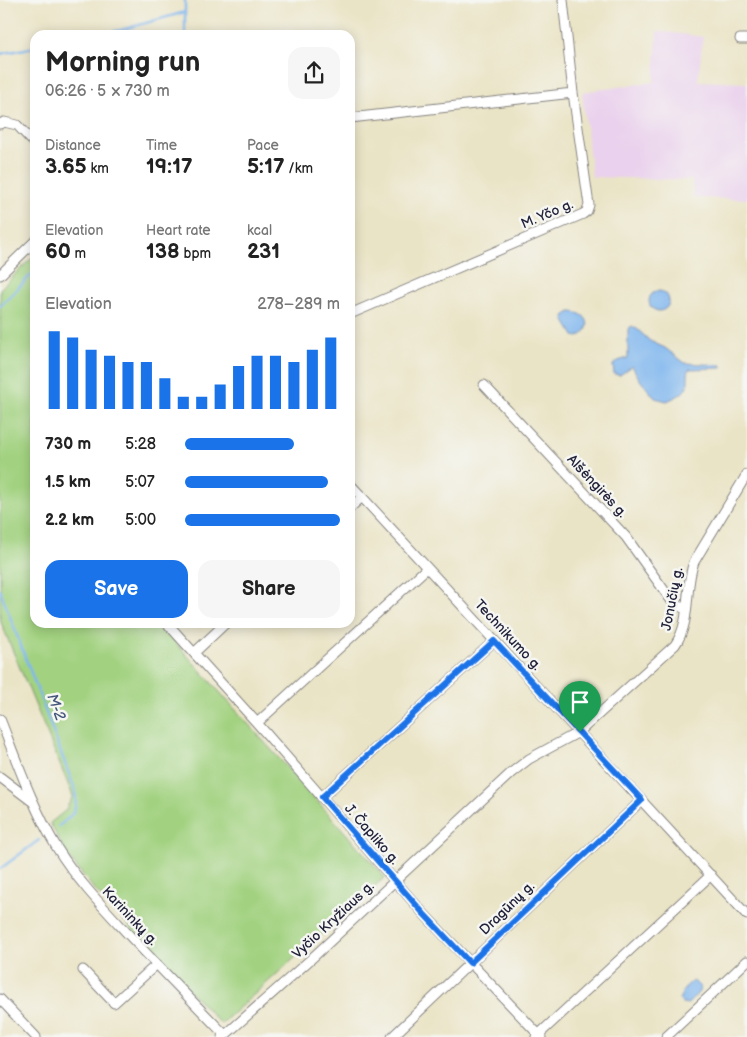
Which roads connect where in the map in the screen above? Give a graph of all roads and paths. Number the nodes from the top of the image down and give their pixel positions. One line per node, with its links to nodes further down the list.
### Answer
1 (563, 0): 2 (street, M. Yčo g.)
2 (573, 93): 3 (street); 8 (street, M. Yčo g.)
3 (355, 117)
4 (0, 124): 5 (street)
5 (30, 139)
6 (30, 246): 7 (street)
7 (0, 276)
8 (355, 312)
9 (484, 385): 15 (street, Alšėngirės g.)
10 (747, 474): 15 (street, Jonučių g.)
11 (355, 489): 12 (street, Technikumo g.)
12 (362, 497): 13 (street); 14 (street, Technikumo g.)
13 (355, 503)
14 (427, 568): 18 (street, Technikumo g.); 21 (street)
15 (686, 608): 22 (street, Jonučių g.)
16 (171, 628): 19 (street, J. Čapliko g.)
17 (221, 628): 19 (street)
18 (494, 641): 22 (street, Technikumo g.); 24 (street)
19 (194, 653): 21 (street, J. Čapliko g.)
20 (0, 719): 26 (street, Karininkų g.)
21 (257, 723): 24 (street, J. Čapliko g.)
22 (580, 732): 25 (street, Technikumo g.); 28 (street, Vyčio Kryžiaus g.)
23 (0, 777): 26 (street)
24 (322, 797): 28 (street, J. Čapliko g.)
25 (642, 800): 27 (street, Technikumo g.); 31 (street, Dragūnų g.)
26 (33, 802): 32 (street, Karininkų g.)
27 (711, 875): 29 (street, Technikumo g.); 36 (street)
28 (395, 880): 31 (street, J. Čapliko g.); 35 (street, Vyčio Kryžiaus g.)
29 (747, 915)
30 (747, 961): 39 (street)
31 (470, 963): 36 (street, J. Čapliko g.); 38 (street, Dragūnų g.)
32 (156, 964): 33 (street); 35 (street, Karininkų g.)
33 (83, 970)
34 (0, 999): 37 (street)
35 (224, 1036)
36 (538, 1036)
37 (36, 1037)
38 (392, 1037)
39 (666, 1037)

